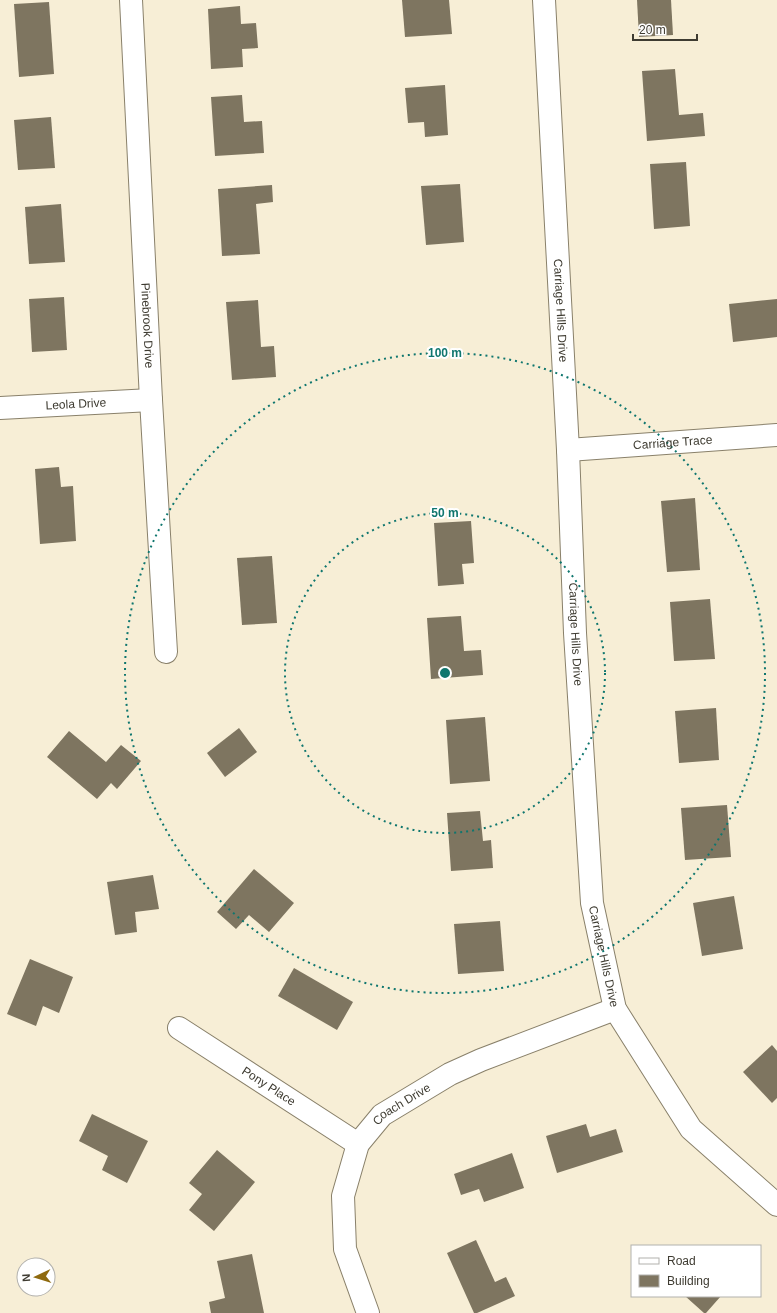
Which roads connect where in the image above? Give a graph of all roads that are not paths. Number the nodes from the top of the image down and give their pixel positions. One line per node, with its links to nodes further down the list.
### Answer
1 (131, 0): 3 (street, Pinebrook Drive)
2 (544, 0): 6 (street, Carriage Hills Drive)
3 (151, 400): 4 (street, Leola Drive); 7 (street, Pinebrook Drive)
4 (0, 408)
5 (777, 435): 6 (street, Carriage Trace)
6 (568, 450): 8 (street, Carriage Hills Drive)
7 (166, 652)
8 (615, 1009): 10 (street, Coach Drive); 11 (street, Carriage Hills Drive)
9 (179, 1028): 10 (street, Pony Place)
10 (358, 1144): 12 (street, Coach Drive)
11 (777, 1205)
12 (368, 1313)

